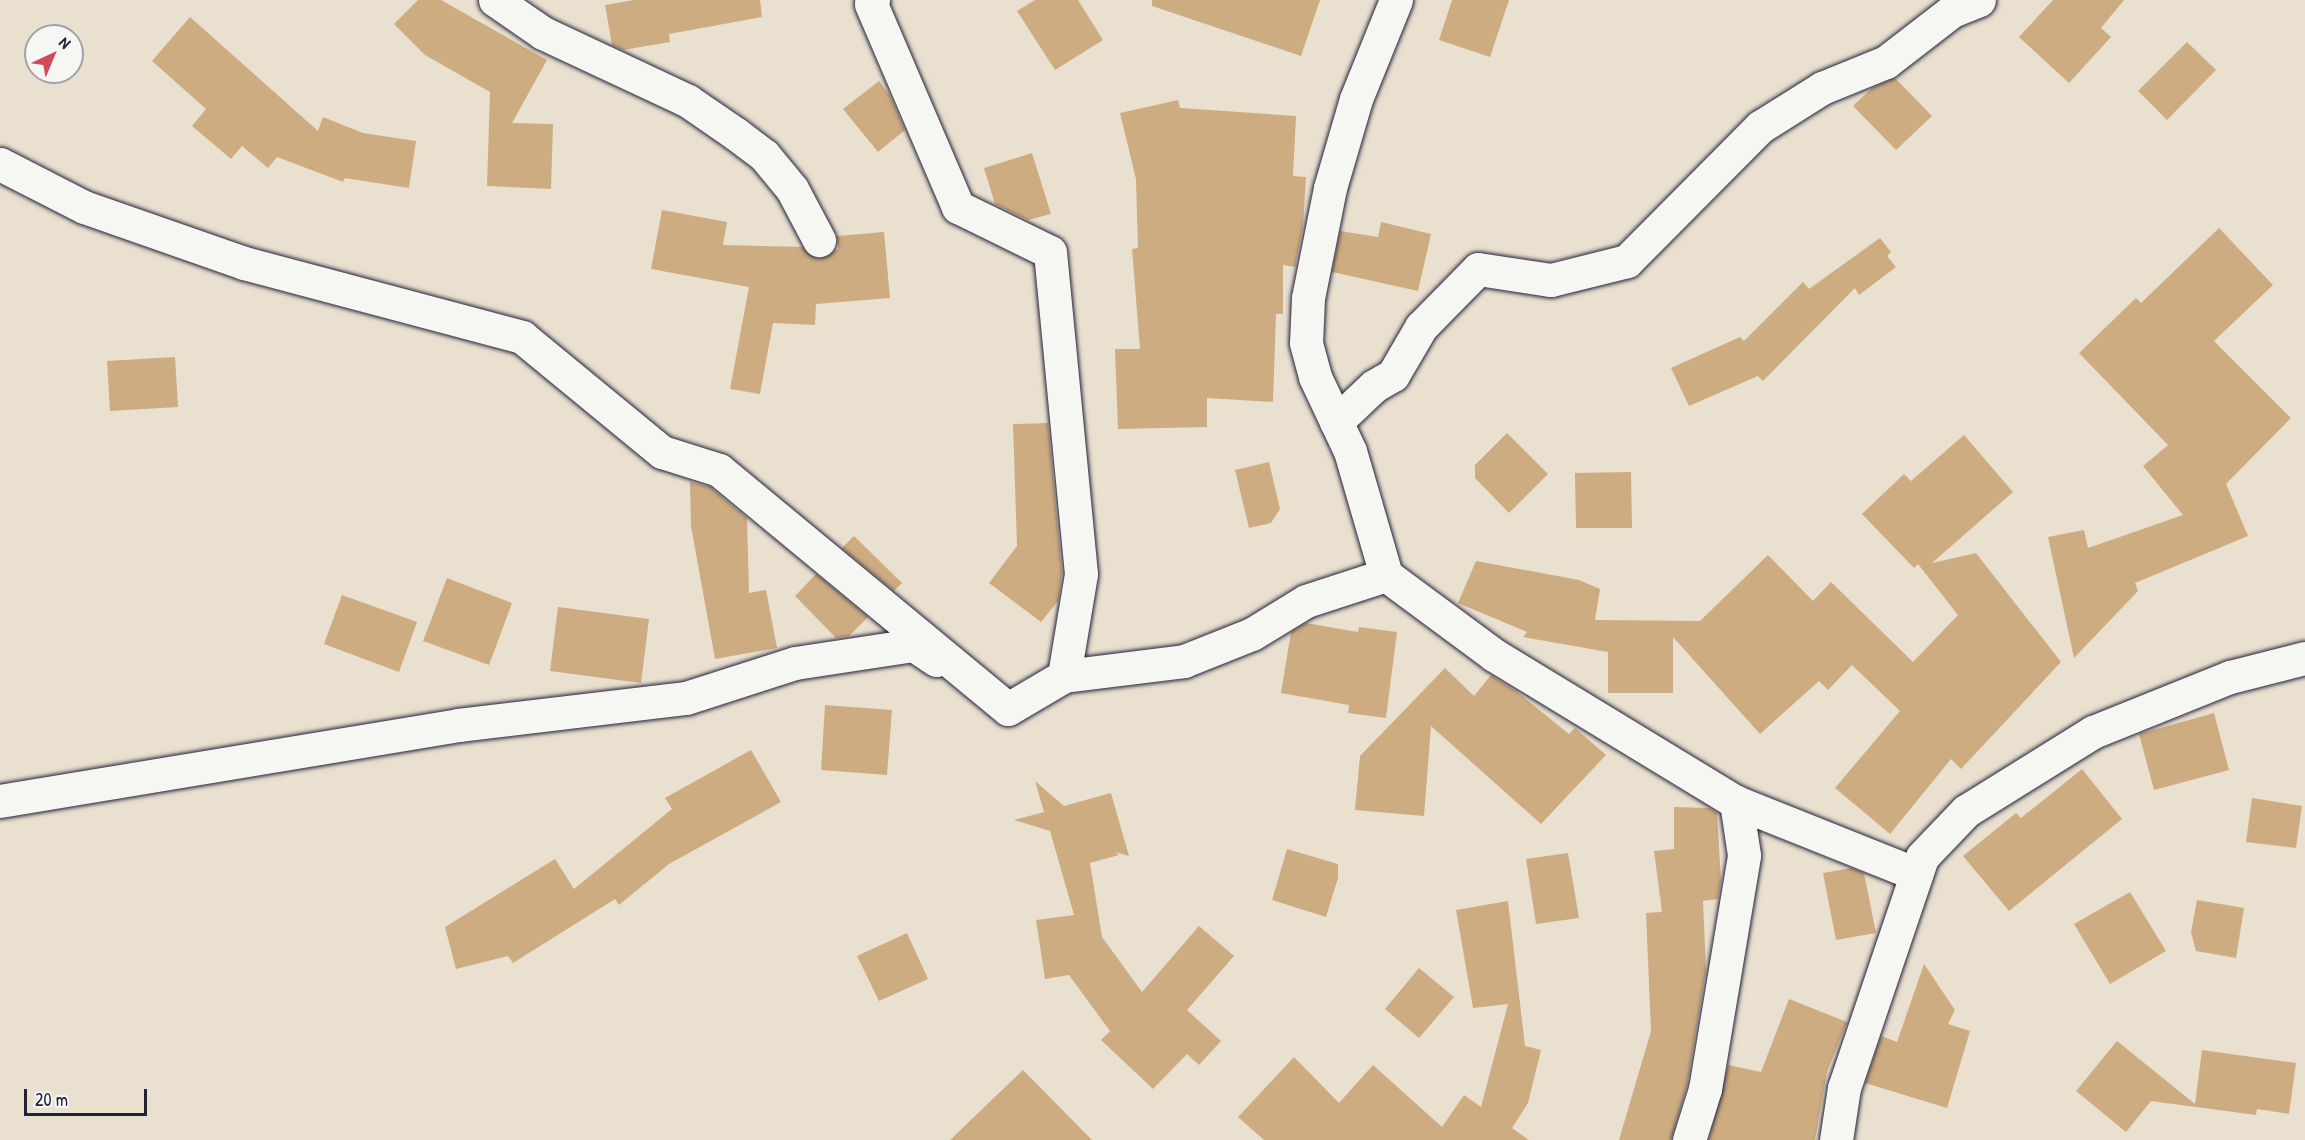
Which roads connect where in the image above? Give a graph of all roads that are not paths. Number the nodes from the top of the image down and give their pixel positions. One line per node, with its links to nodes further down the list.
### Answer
1 (495, 0): 6 (street)
2 (873, 0): 10 (street)
3 (1396, 0): 7 (street)
4 (1979, 0): 7 (street)
5 (0, 164): 11 (street)
6 (819, 240)
7 (1336, 422): 8 (street)
8 (1386, 575): 10 (street); 13 (street)
9 (2305, 658): 14 (street)
10 (1064, 676): 11 (street)
11 (1008, 709): 12 (street)
12 (0, 801)
13 (1736, 802): 14 (street); 15 (street)
14 (1916, 874): 16 (street)
15 (1689, 1140)
16 (1836, 1140)

